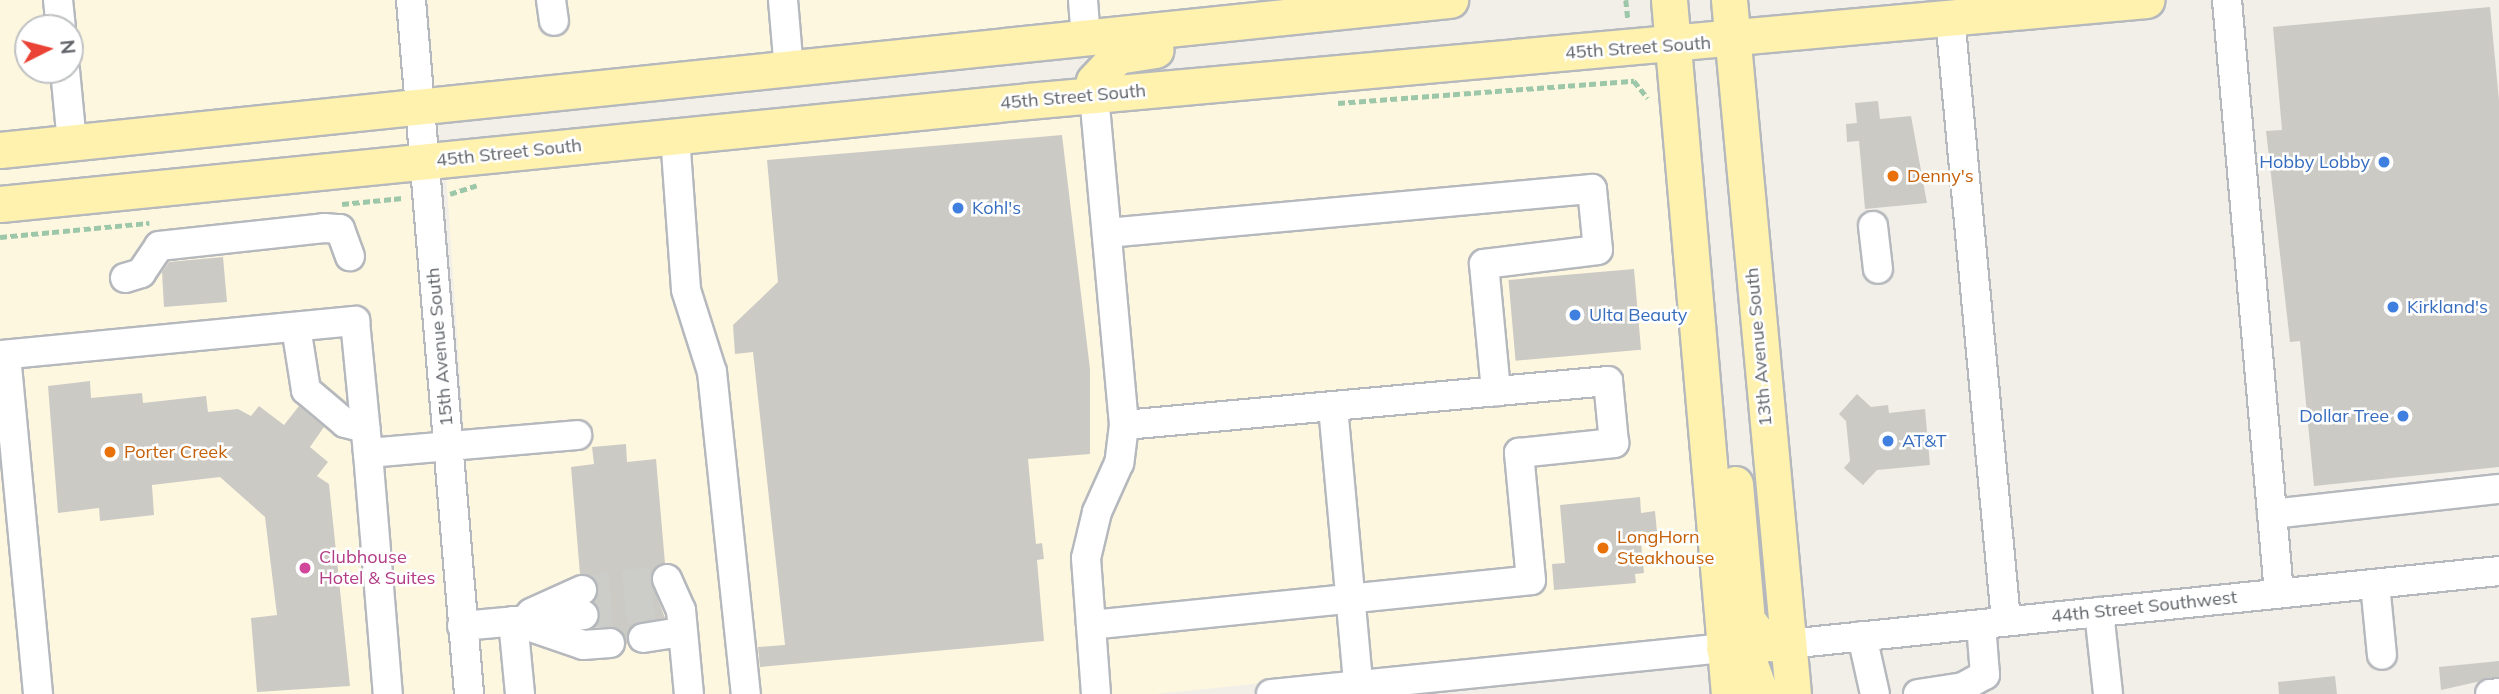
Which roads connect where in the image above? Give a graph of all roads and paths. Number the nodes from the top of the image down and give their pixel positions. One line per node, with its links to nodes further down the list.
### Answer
1 (411, 0): 18 (street, 15th Avenue South)
2 (783, 0): 15 (street)
3 (1083, 0): 12 (street)
4 (1450, 0): 10 (main road)
5 (1669, 0): 14 (main road)
6 (1729, 0): 13 (main road, 13th Avenue South)
7 (2009, 0): 11 (main road)
8 (2147, 0): 11 (main road, 45th Street South)
9 (2227, 0): 41 (street)
10 (1397, 6): 12 (main road); 17 (main road)
11 (1950, 17): 13 (main road, 45th Street South); 49 (street)
12 (1086, 40): 15 (main road); 19 (main road)
13 (1733, 41): 14 (main road, 45th Street South); 55 (main road, 13th Avenue South)
14 (1674, 45): 17 (main road, 45th Street South); 32 (main road)
15 (789, 70): 18 (main road); 21 (main road)
16 (66, 84): 22 (street)
17 (1094, 95): 19 (main road, 45th Street South); 27 (street)
18 (421, 105): 22 (main road); 24 (street, 15th Avenue South)
19 (808, 123): 20 (main road, 45th Street South)
20 (676, 136): 21 (main road, 45th Street South); 65 (street)
21 (636, 139): 24 (main road, 45th Street South)
22 (72, 143): 23 (main road)
23 (0, 150)
24 (425, 161): 25 (main road, 45th Street South); 39 (street, 15th Avenue South)
25 (0, 204)
26 (1873, 226): 29 (street)
27 (1107, 233): 34 (street); 36 (street)
28 (350, 256): 30 (street)
29 (1878, 269)
30 (125, 278)
31 (296, 327): 33 (street); 38 (street); 38 (street)
32 (1700, 352): 55 (main road); 56 (main road)
33 (3, 355): 60 (street)
34 (1496, 391): 35 (street); 45 (street)
35 (1333, 407): 36 (street); 45 (street)
36 (1124, 425): 50 (street)
37 (576, 436): 39 (street)
38 (367, 441): 39 (street); 61 (street)
39 (449, 446): 51 (street, 15th Avenue South)
40 (2499, 489): 41 (street)
41 (2272, 514): 44 (street)
42 (2499, 571): 43 (street, 44th Street Southwest)
43 (2375, 584): 44 (street, 44th Street Southwest); 57 (street)
44 (2279, 593): 47 (street, 44th Street Southwest)
45 (1350, 597): 50 (street); 58 (street)
46 (583, 602): 48 (street)
47 (2099, 612): 49 (street, 44th Street Southwest); 73 (street)
48 (513, 621): 51 (street); 54 (street); 63 (street)
49 (1994, 623): 52 (street, 44th Street Southwest); 72 (street)
50 (1091, 625): 66 (street)
51 (462, 626): 62 (street, 15th Avenue South)
52 (1863, 636): 55 (street, 44th Street Southwest); 71 (street)
53 (643, 638): 64 (street)
54 (610, 643)
55 (1788, 644): 70 (main road, 13th Avenue South)
56 (1724, 648): 58 (street); 68 (main road); 69 (main road)
57 (2382, 655)
58 (1359, 690): 67 (street)
59 (2499, 693): 74 (street)
60 (38, 694)
61 (388, 694)
62 (469, 694)
63 (520, 694)
64 (689, 694)
65 (746, 694)
66 (1096, 694)
67 (1272, 694)
68 (1729, 694)
69 (1761, 694)
70 (1793, 694)
71 (1875, 694)
72 (1918, 694)
73 (2108, 694)
74 (2490, 694)

